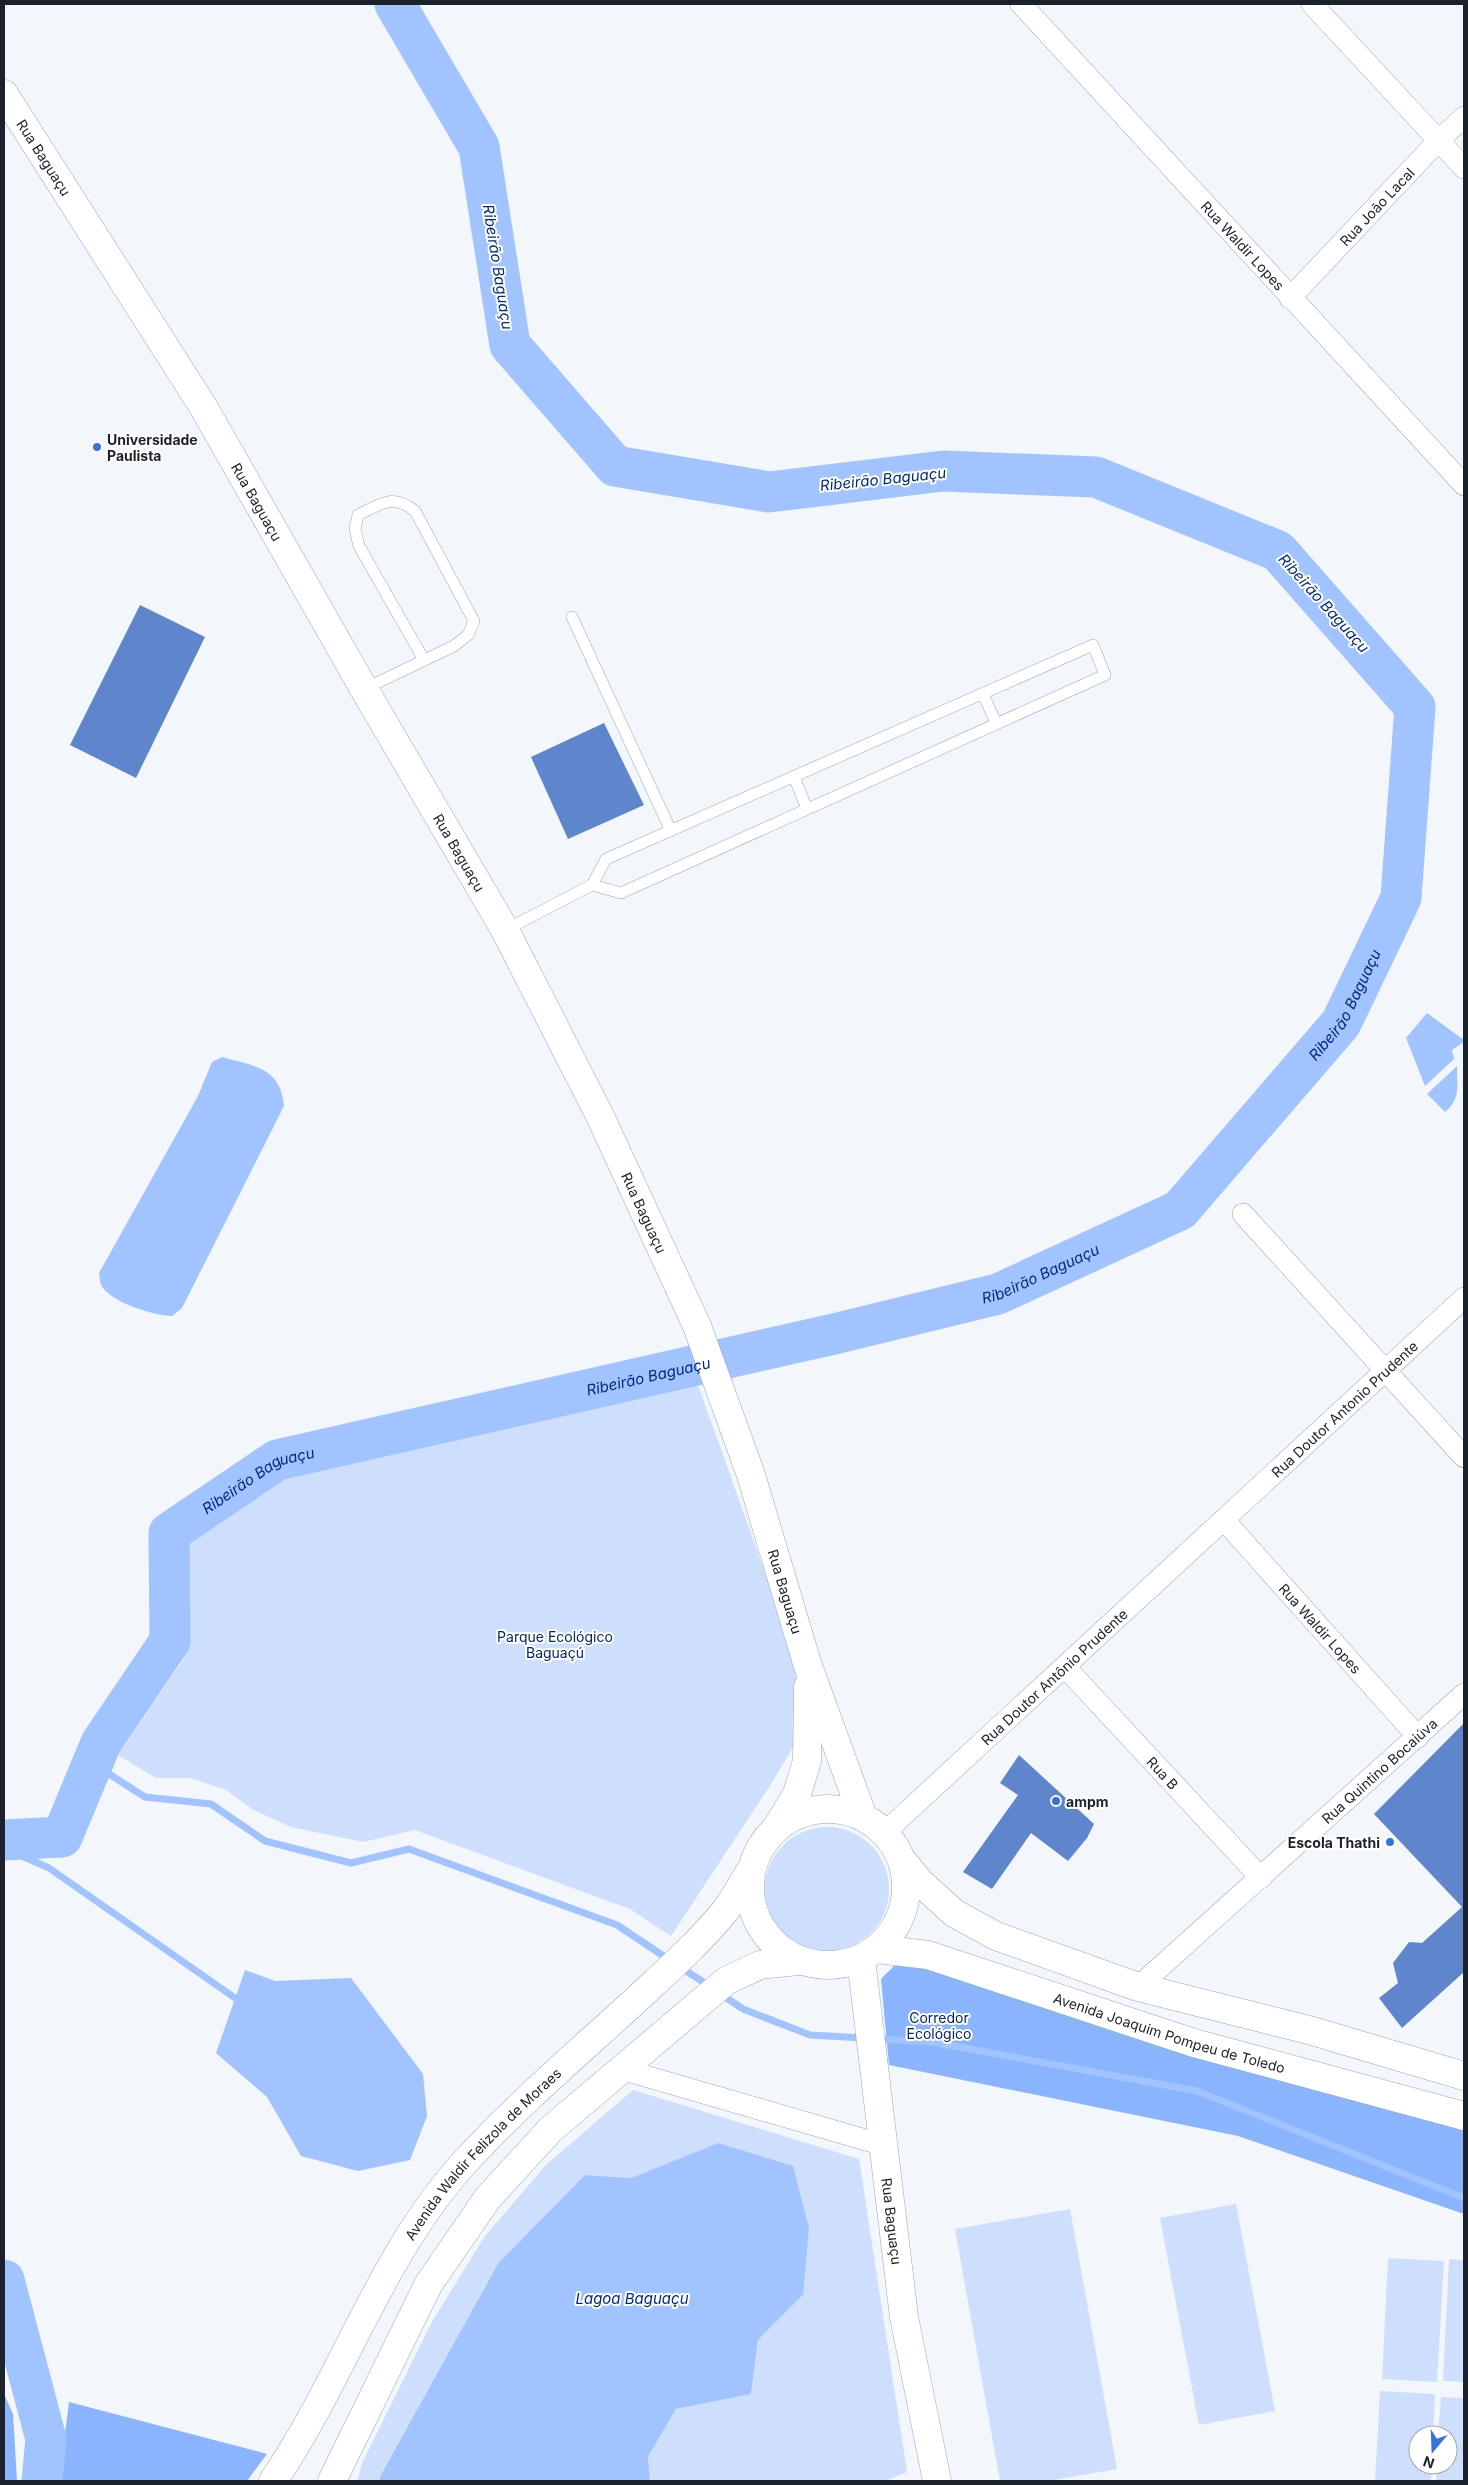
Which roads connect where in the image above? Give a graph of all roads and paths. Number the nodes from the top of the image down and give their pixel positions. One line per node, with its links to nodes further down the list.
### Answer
1 (1021, 4): 7 (street, Rua Waldir Lopes)
2 (1312, 4): 5 (street)
3 (4, 94): 11 (main road, Rua Baguaçu)
4 (1464, 117): 5 (street, Rua João Lacal)
5 (1439, 140): 6 (street); 7 (street, Rua João Lacal)
6 (1464, 168)
7 (1290, 298): 8 (street, Rua Waldir Lopes)
8 (1464, 485)
9 (572, 617): 16 (lane)
10 (424, 660): 10 (lane); 11 (lane)
11 (364, 689): 18 (main road, Rua Baguaçu)
12 (983, 694): 13 (lane); 13 (lane); 14 (lane)
13 (996, 722): 15 (lane)
14 (794, 777): 15 (lane); 16 (lane)
15 (807, 809): 17 (lane)
16 (671, 830): 17 (lane)
17 (592, 886): 18 (lane)
18 (504, 930): 24 (main road, Rua Baguaçu)
19 (1243, 1214): 21 (street)
20 (1464, 1298): 21 (street, Rua Doutor Antonio Prudente)
21 (1386, 1371): 22 (street); 23 (street, Rua Doutor Antonio Prudente)
22 (1464, 1457)
23 (1224, 1520): 25 (street, Rua Doutor Antônio Prudente); 27 (street, Rua Waldir Lopes)
24 (807, 1663): 28 (main road); 29 (main road)
25 (1064, 1667): 30 (street, Rua Doutor Antônio Prudente); 33 (street, Rua B)
26 (1464, 1694): 27 (street, Rua Quintino Bocaiúva)
27 (1418, 1737): 33 (street, Rua Quintino Bocaiúva)
28 (863, 1817): 29 (main road); 30 (main road)
29 (776, 1828): 32 (main road)
30 (884, 1833): 31 (main road)
31 (902, 1860): 34 (main road); 36 (main road)
32 (750, 1871): 35 (main road); 41 (main road, Avenida Waldir Felizola de Moraes)
33 (1261, 1878): 36 (street, Rua Quintino Bocaiúva)
34 (869, 1954): 35 (main road); 39 (main road, Avenida Joaquim Pompeu de Toledo); 40 (main road, Rua Baguaçu)
35 (798, 1961): 37 (main road)
36 (1138, 1987): 38 (main road)
37 (621, 2070): 40 (street); 42 (main road)
38 (1464, 2076)
39 (1464, 2116)
40 (883, 2145): 43 (main road, Rua Baguaçu)
41 (275, 2481)
42 (332, 2481)
43 (937, 2481)

